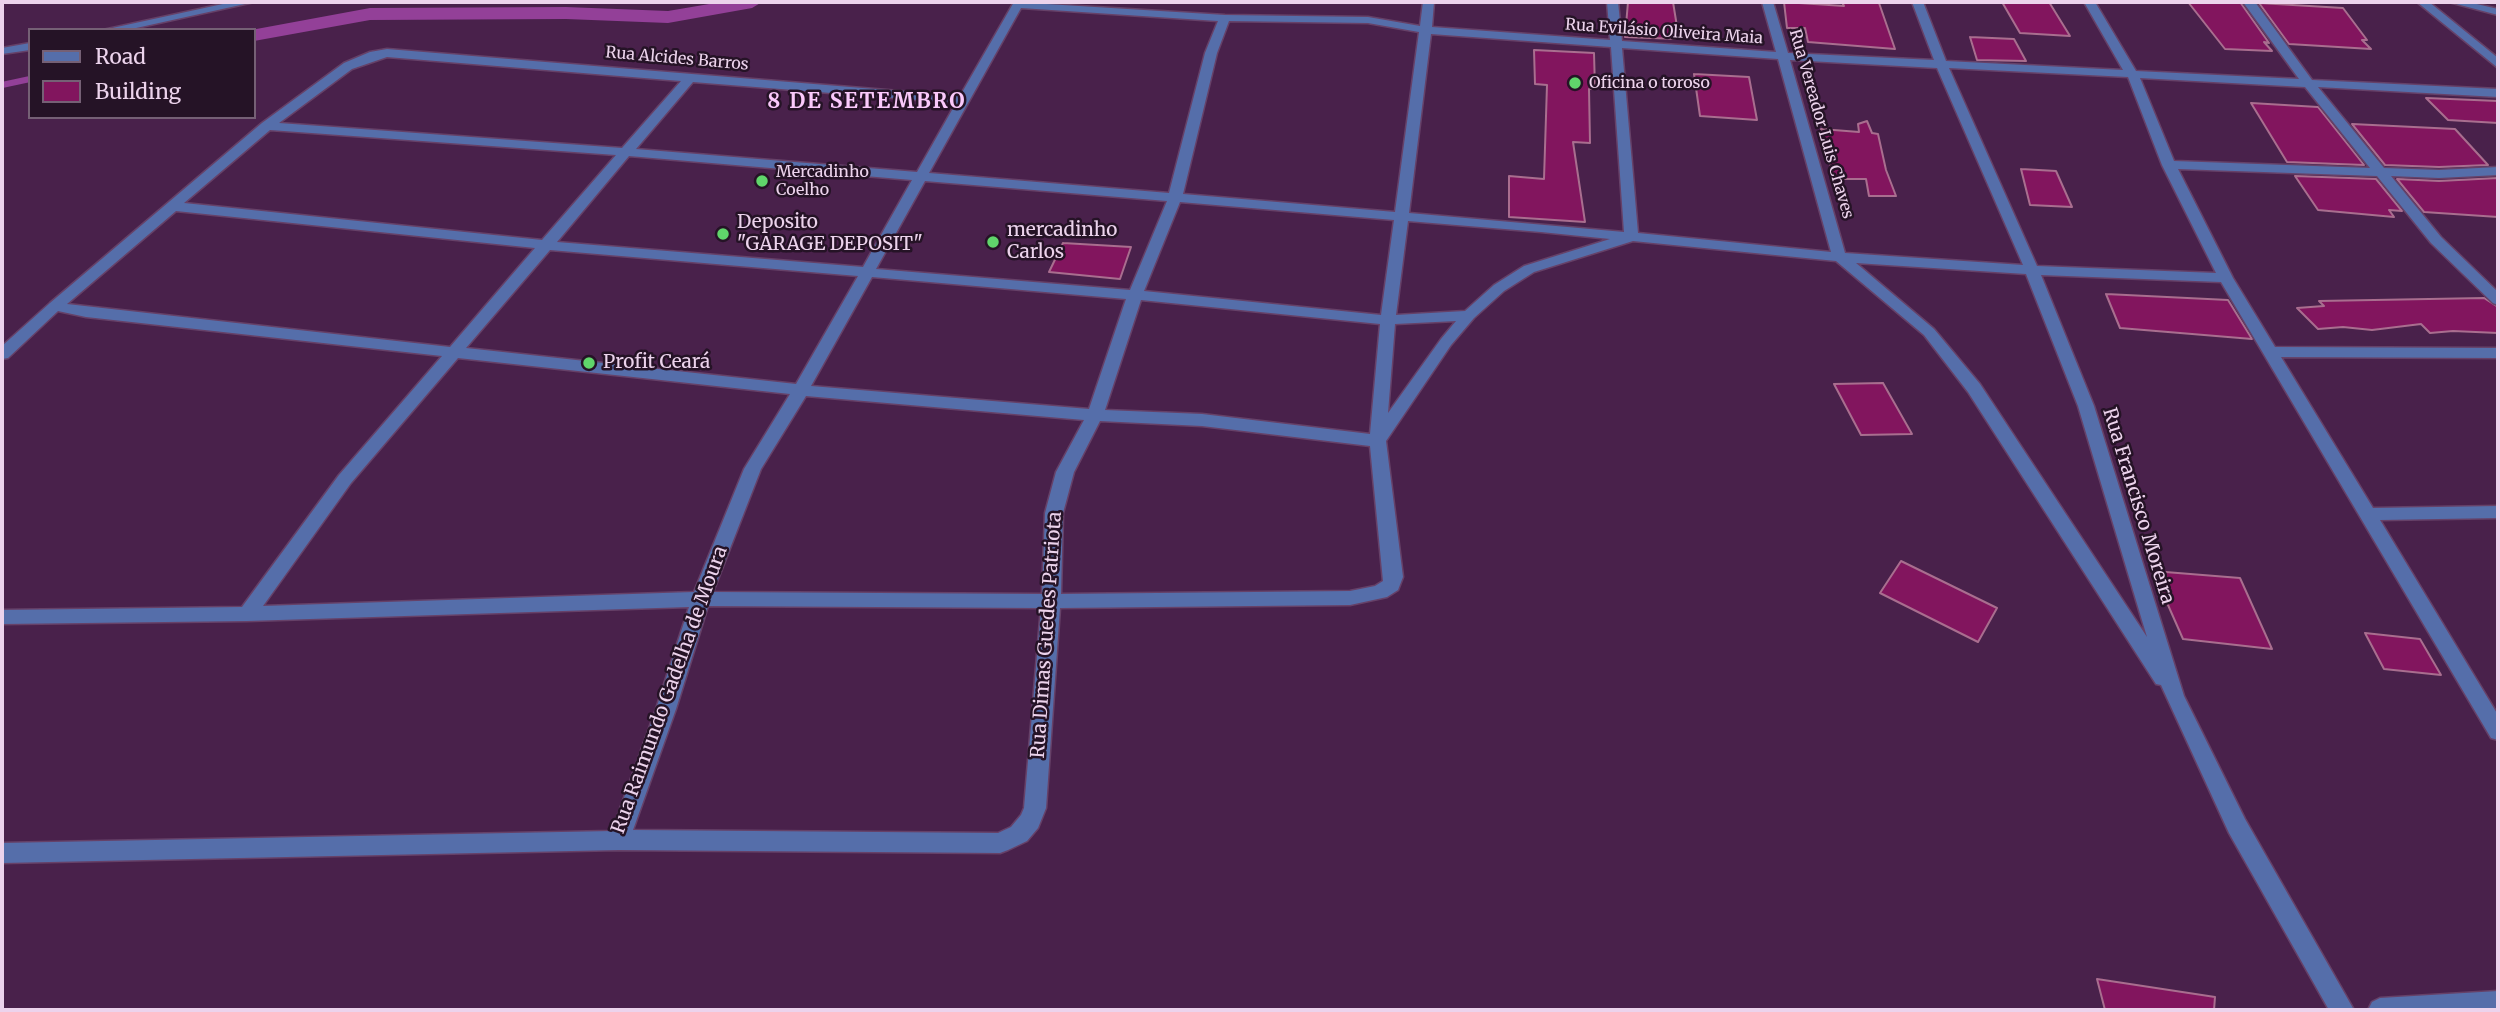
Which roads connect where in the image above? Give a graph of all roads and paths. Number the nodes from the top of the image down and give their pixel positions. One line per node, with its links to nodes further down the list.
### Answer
1 (248, 2): 13 (street)
2 (1429, 2): 14 (street)
3 (1613, 2): 15 (street)
4 (1768, 2): 18 (street, Rua Vereador Luis Chaves)
5 (1918, 2): 20 (street, Rua Francisco Moreira)
6 (2090, 2): 22 (street)
7 (2249, 2): 23 (street)
8 (2422, 2): 19 (street)
9 (2455, 2): 11 (street)
10 (1019, 3): 12 (street, Rua Evilásio Oliveira Maia); 25 (street, Rua Raimundo Gadelha de Moura)
11 (2498, 12)
12 (1225, 18): 14 (street, Rua Evilásio Oliveira Maia); 32 (street, Rua Dimas Guedes Patriota)
13 (119, 28)
14 (1425, 30): 15 (street, Rua Evilásio Oliveira Maia); 34 (street)
15 (1616, 45): 18 (street, Rua Evilásio Oliveira Maia); 35 (street)
16 (28, 46): 17 (street)
17 (2, 51)
18 (1783, 56): 20 (street, Rua Evilásio Oliveira Maia); 37 (street, Rua Vereador Luis Chaves)
19 (2498, 64)
20 (1942, 66): 22 (street, Rua Evilásio Oliveira Maia); 38 (street, Rua Francisco Moreira)
21 (691, 76): 25 (street, Rua Alcides Barros); 26 (street, Rua Alcides Barros); 27 (street)
22 (2133, 76): 23 (street, Rua Evilásio Oliveira Maia); 28 (street)
23 (2308, 83): 24 (street, Rua Evilásio Oliveira Maia); 29 (street)
24 (2498, 93)
25 (964, 100): 31 (street, Rua Raimundo Gadelha de Moura)
26 (267, 126): 27 (street); 33 (street)
27 (626, 152): 31 (street); 36 (street)
28 (2169, 165): 29 (street); 40 (street)
29 (2379, 171): 30 (street); 42 (street)
30 (2498, 171)
31 (920, 178): 32 (street); 39 (street, Rua Raimundo Gadelha de Moura)
32 (1175, 198): 34 (street); 41 (street, Rua Dimas Guedes Patriota)
33 (172, 206): 36 (street); 43 (street)
34 (1403, 218): 35 (street); 45 (street)
35 (1631, 237): 37 (street); 44 (street)
36 (545, 245): 39 (street); 46 (street)
37 (1839, 256): 38 (street); 59 (street)
38 (2032, 270): 40 (street); 59 (street, Rua Francisco Moreira)
39 (868, 273): 41 (street); 50 (street, Rua Raimundo Gadelha de Moura)
40 (2226, 278): 47 (street)
41 (1135, 295): 45 (street); 51 (street, Rua Dimas Guedes Patriota)
42 (2498, 300)
43 (55, 306): 46 (street); 49 (street)
44 (1469, 315): 45 (street); 52 (street)
45 (1388, 320): 52 (street)
46 (452, 351): 50 (street); 57 (street)
47 (2269, 352): 48 (street); 54 (street)
48 (2498, 353)
49 (2, 354)
50 (802, 390): 51 (street); 55 (street, Rua Raimundo Gadelha de Moura)
51 (1095, 415): 52 (street); 56 (street, Rua Dimas Guedes Patriota)
52 (1378, 441): 56 (street)
53 (2498, 512): 54 (street)
54 (2369, 514): 60 (street)
55 (701, 599): 56 (street); 57 (street); 61 (street, Rua Raimundo Gadelha de Moura)
56 (1051, 601): 61 (street, Rua Dimas Guedes Patriota)
57 (247, 614): 58 (street)
58 (2, 617)
59 (2174, 696): 64 (street, Rua Francisco Moreira)
60 (2497, 727)
61 (619, 840): 62 (street, Rua Raimundo Gadelha de Moura)
62 (2, 853)
63 (2490, 1006): 65 (street)
64 (2342, 1010)
65 (2380, 1010)

